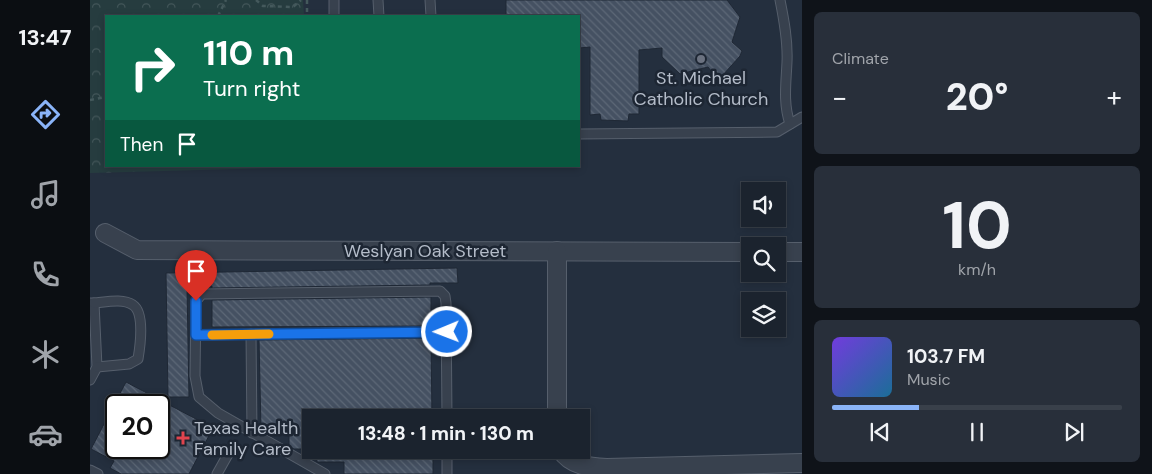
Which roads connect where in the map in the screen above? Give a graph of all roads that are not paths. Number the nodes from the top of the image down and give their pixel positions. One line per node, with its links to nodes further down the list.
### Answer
1 (334, 0): 5 (lane)
2 (378, 0): 6 (lane)
3 (430, 0): 7 (lane)
4 (780, 0): 9 (lane)
5 (334, 15)
6 (378, 15)
7 (430, 15)
8 (802, 116): 9 (lane)
9 (790, 124): 10 (lane)
10 (580, 134)
11 (105, 234): 12 (street, Weslyan Oak Street)
12 (556, 251): 13 (street, Weslyan Oak Street); 23 (street)
13 (741, 252)
14 (786, 252): 15 (street)
15 (802, 252)
16 (92, 303): 20 (lane); 20 (lane)
17 (447, 332): 18 (lane); 19 (lane); 22 (lane)
18 (251, 334): 19 (lane); 24 (lane)
19 (196, 335): 24 (lane)
20 (97, 367): 21 (lane)
21 (90, 380)
22 (447, 409)
23 (557, 409)
24 (252, 433): 32 (lane)
25 (231, 448): 31 (lane)
26 (447, 459): 33 (lane)
27 (568, 459): 28 (street)
28 (802, 463)
29 (90, 470): 30 (lane)
30 (98, 474)
31 (217, 474)
32 (325, 474)
33 (448, 474)

